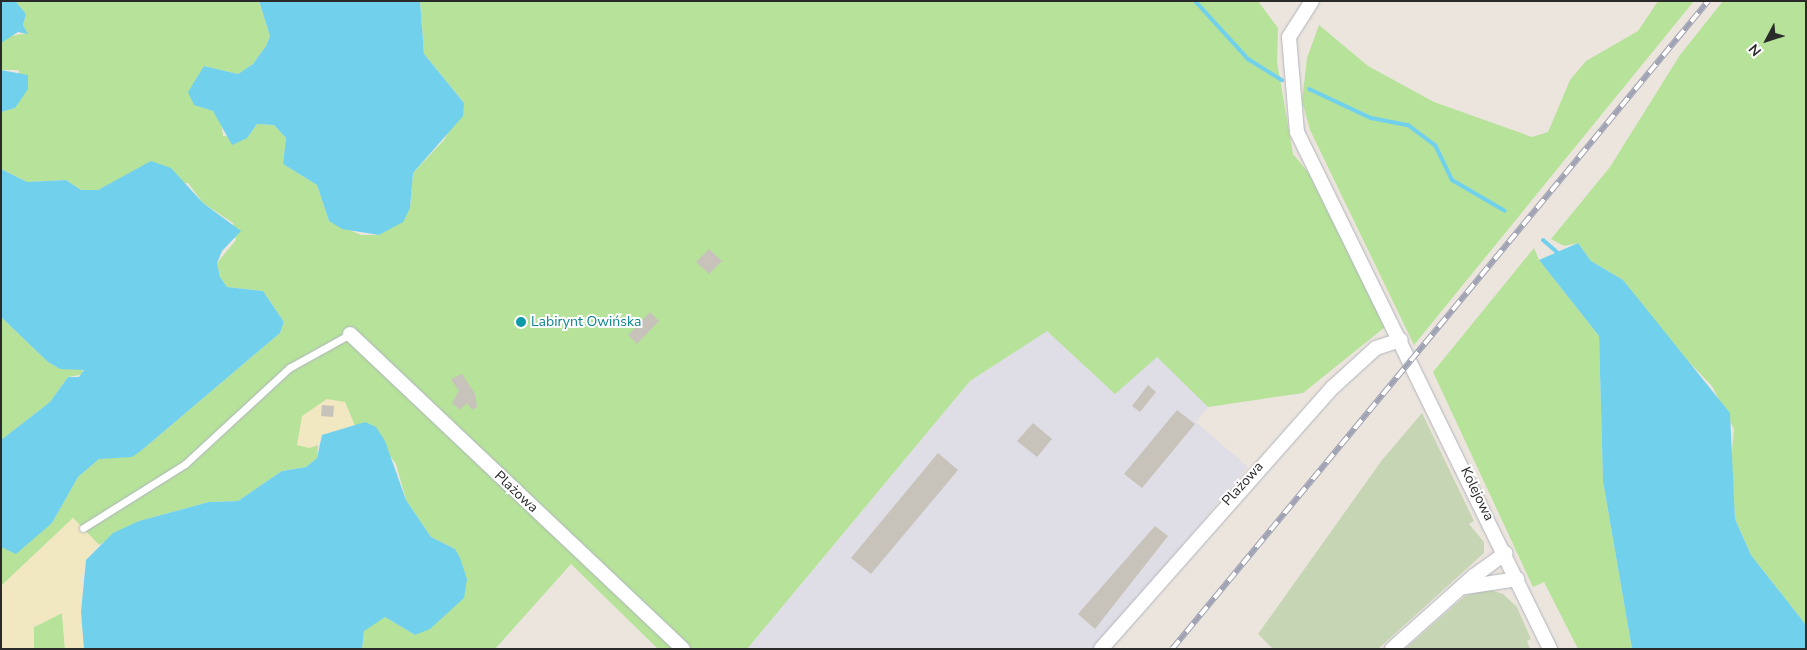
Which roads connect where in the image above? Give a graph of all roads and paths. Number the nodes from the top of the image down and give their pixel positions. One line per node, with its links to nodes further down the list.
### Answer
1 (1312, 1): 3 (street, Kolejowa)
2 (350, 334): 4 (lane); 8 (street, Plażowa)
3 (1401, 340): 5 (street, Kolejowa); 9 (street, Plażowa)
4 (83, 528)
5 (1506, 554): 6 (street, Kolejowa); 7 (street)
6 (1517, 578): 7 (street); 11 (street, Kolejowa)
7 (1462, 588): 10 (street)
8 (684, 649)
9 (1101, 649)
10 (1392, 649)
11 (1550, 649)

